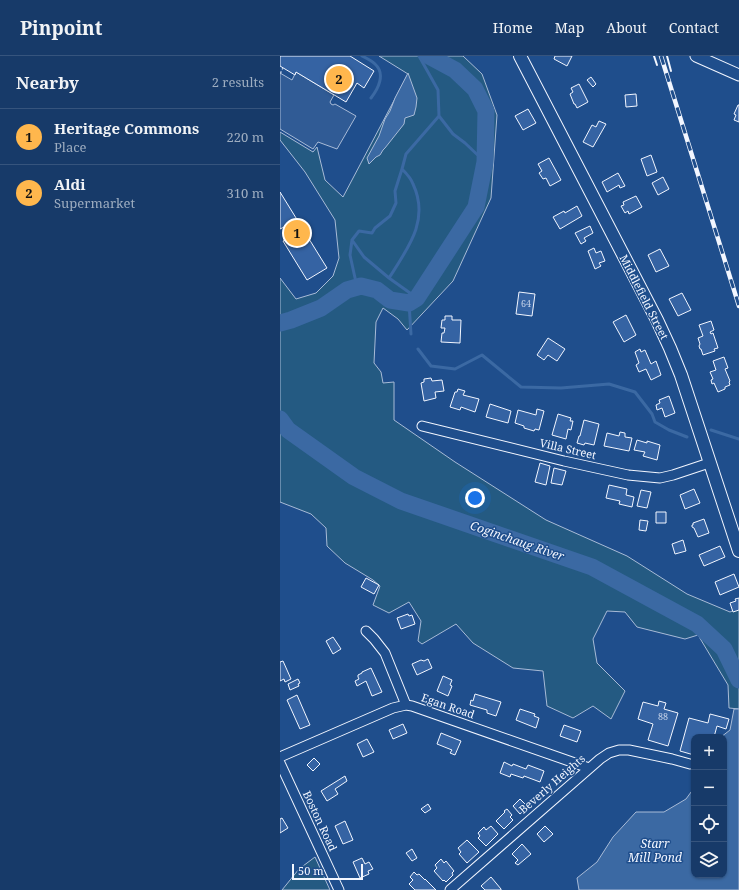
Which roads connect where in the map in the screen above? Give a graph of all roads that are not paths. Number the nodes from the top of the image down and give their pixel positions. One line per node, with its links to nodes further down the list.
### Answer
1 (520, 56): 5 (main road, Middlefield Street)
2 (696, 56): 3 (street)
3 (739, 75)
4 (422, 426): 5 (street, Villa Street)
5 (709, 463): 6 (main road, Middlefield Street)
6 (739, 550)
7 (366, 631): 8 (street)
8 (406, 705): 9 (street, Egan Road); 12 (street, Egan Road)
9 (280, 757)
10 (280, 763): 13 (street, Boston Road)
11 (690, 764): 12 (street, Beverly Heights)
12 (588, 768): 14 (street, Beverly Heights)
13 (339, 890)
14 (450, 890)

